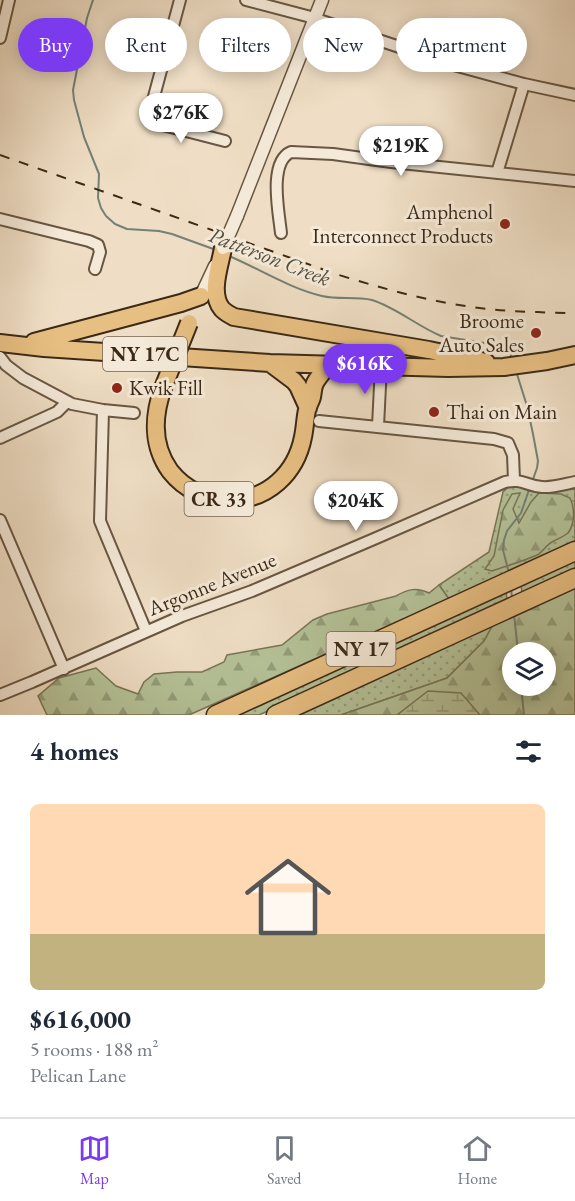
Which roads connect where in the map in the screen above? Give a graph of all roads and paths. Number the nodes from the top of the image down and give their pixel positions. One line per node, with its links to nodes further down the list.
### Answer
1 (9, 0): 6 (street)
2 (180, 0): 11 (street)
3 (246, 0): 5 (street)
4 (322, 0): 5 (street)
5 (315, 18)
6 (0, 38)
7 (384, 42): 9 (street)
8 (303, 48): 16 (street, bridge)
9 (524, 84): 10 (street); 12 (street)
10 (575, 95)
11 (225, 141)
12 (497, 173): 13 (street); 15 (street)
13 (575, 181)
14 (0, 219): 17 (street)
15 (281, 233)
16 (224, 248): 18 (main road)
17 (96, 269)
18 (214, 277): 19 (street); 27 (main road)
19 (201, 296): 21 (main road); 29 (main road, CR 33, bridge)
20 (0, 343): 21 (main road, NY 17C)
21 (21, 346): 24 (main road, NY 17C)
22 (575, 354): 27 (main road, NY 17C)
23 (0, 357): 28 (street)
24 (270, 363): 25 (main road, NY 17C); 29 (main road)
25 (328, 365): 26 (main road, NY 17C); 29 (main road, CR 33)
26 (381, 366): 27 (main road, NY 17C); 33 (street)
27 (504, 367)
28 (67, 402): 30 (street); 34 (street)
29 (308, 408)
30 (103, 410): 31 (street); 40 (street)
31 (134, 413)
32 (319, 421): 33 (street)
33 (378, 426): 35 (street)
34 (0, 438)
35 (514, 480): 36 (street); 40 (street, Argonne Avenue)
36 (575, 482)
37 (0, 520): 41 (street)
38 (575, 551): 43 (highway, NY 17)
39 (575, 578): 44 (highway, NY 17)
40 (146, 632): 41 (street, Argonne Avenue)
41 (64, 669): 42 (street, Argonne Avenue)
42 (0, 695)
43 (216, 715)
44 (276, 715)

